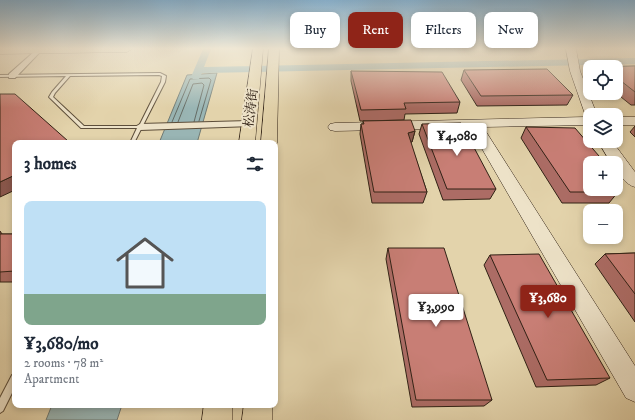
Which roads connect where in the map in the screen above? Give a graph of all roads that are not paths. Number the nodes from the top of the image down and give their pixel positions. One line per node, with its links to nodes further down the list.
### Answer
1 (19, 69): 7 (street)
2 (256, 69): 12 (main road, 松涛街)
3 (273, 69): 18 (main road, 松涛街)
4 (574, 69): 8 (street)
5 (69, 75): 7 (lane); 14 (lane); 14 (lane)
6 (0, 76): 7 (lane)
7 (12, 76)
8 (588, 108)
9 (583, 121): 13 (street)
10 (623, 121): 11 (street)
11 (635, 121)
12 (249, 124): 14 (street); 17 (main road, 松涛街)
13 (474, 124): 15 (street); 22 (street)
14 (140, 127): 16 (lane)
15 (335, 127)
16 (134, 140)
17 (247, 140)
18 (269, 140)
19 (609, 148): 20 (street)
20 (635, 182)
21 (12, 384): 23 (lane)
22 (635, 388)
23 (0, 408)
24 (218, 408): 26 (main road)
25 (258, 408): 27 (main road)
26 (216, 420)
27 (257, 420)

